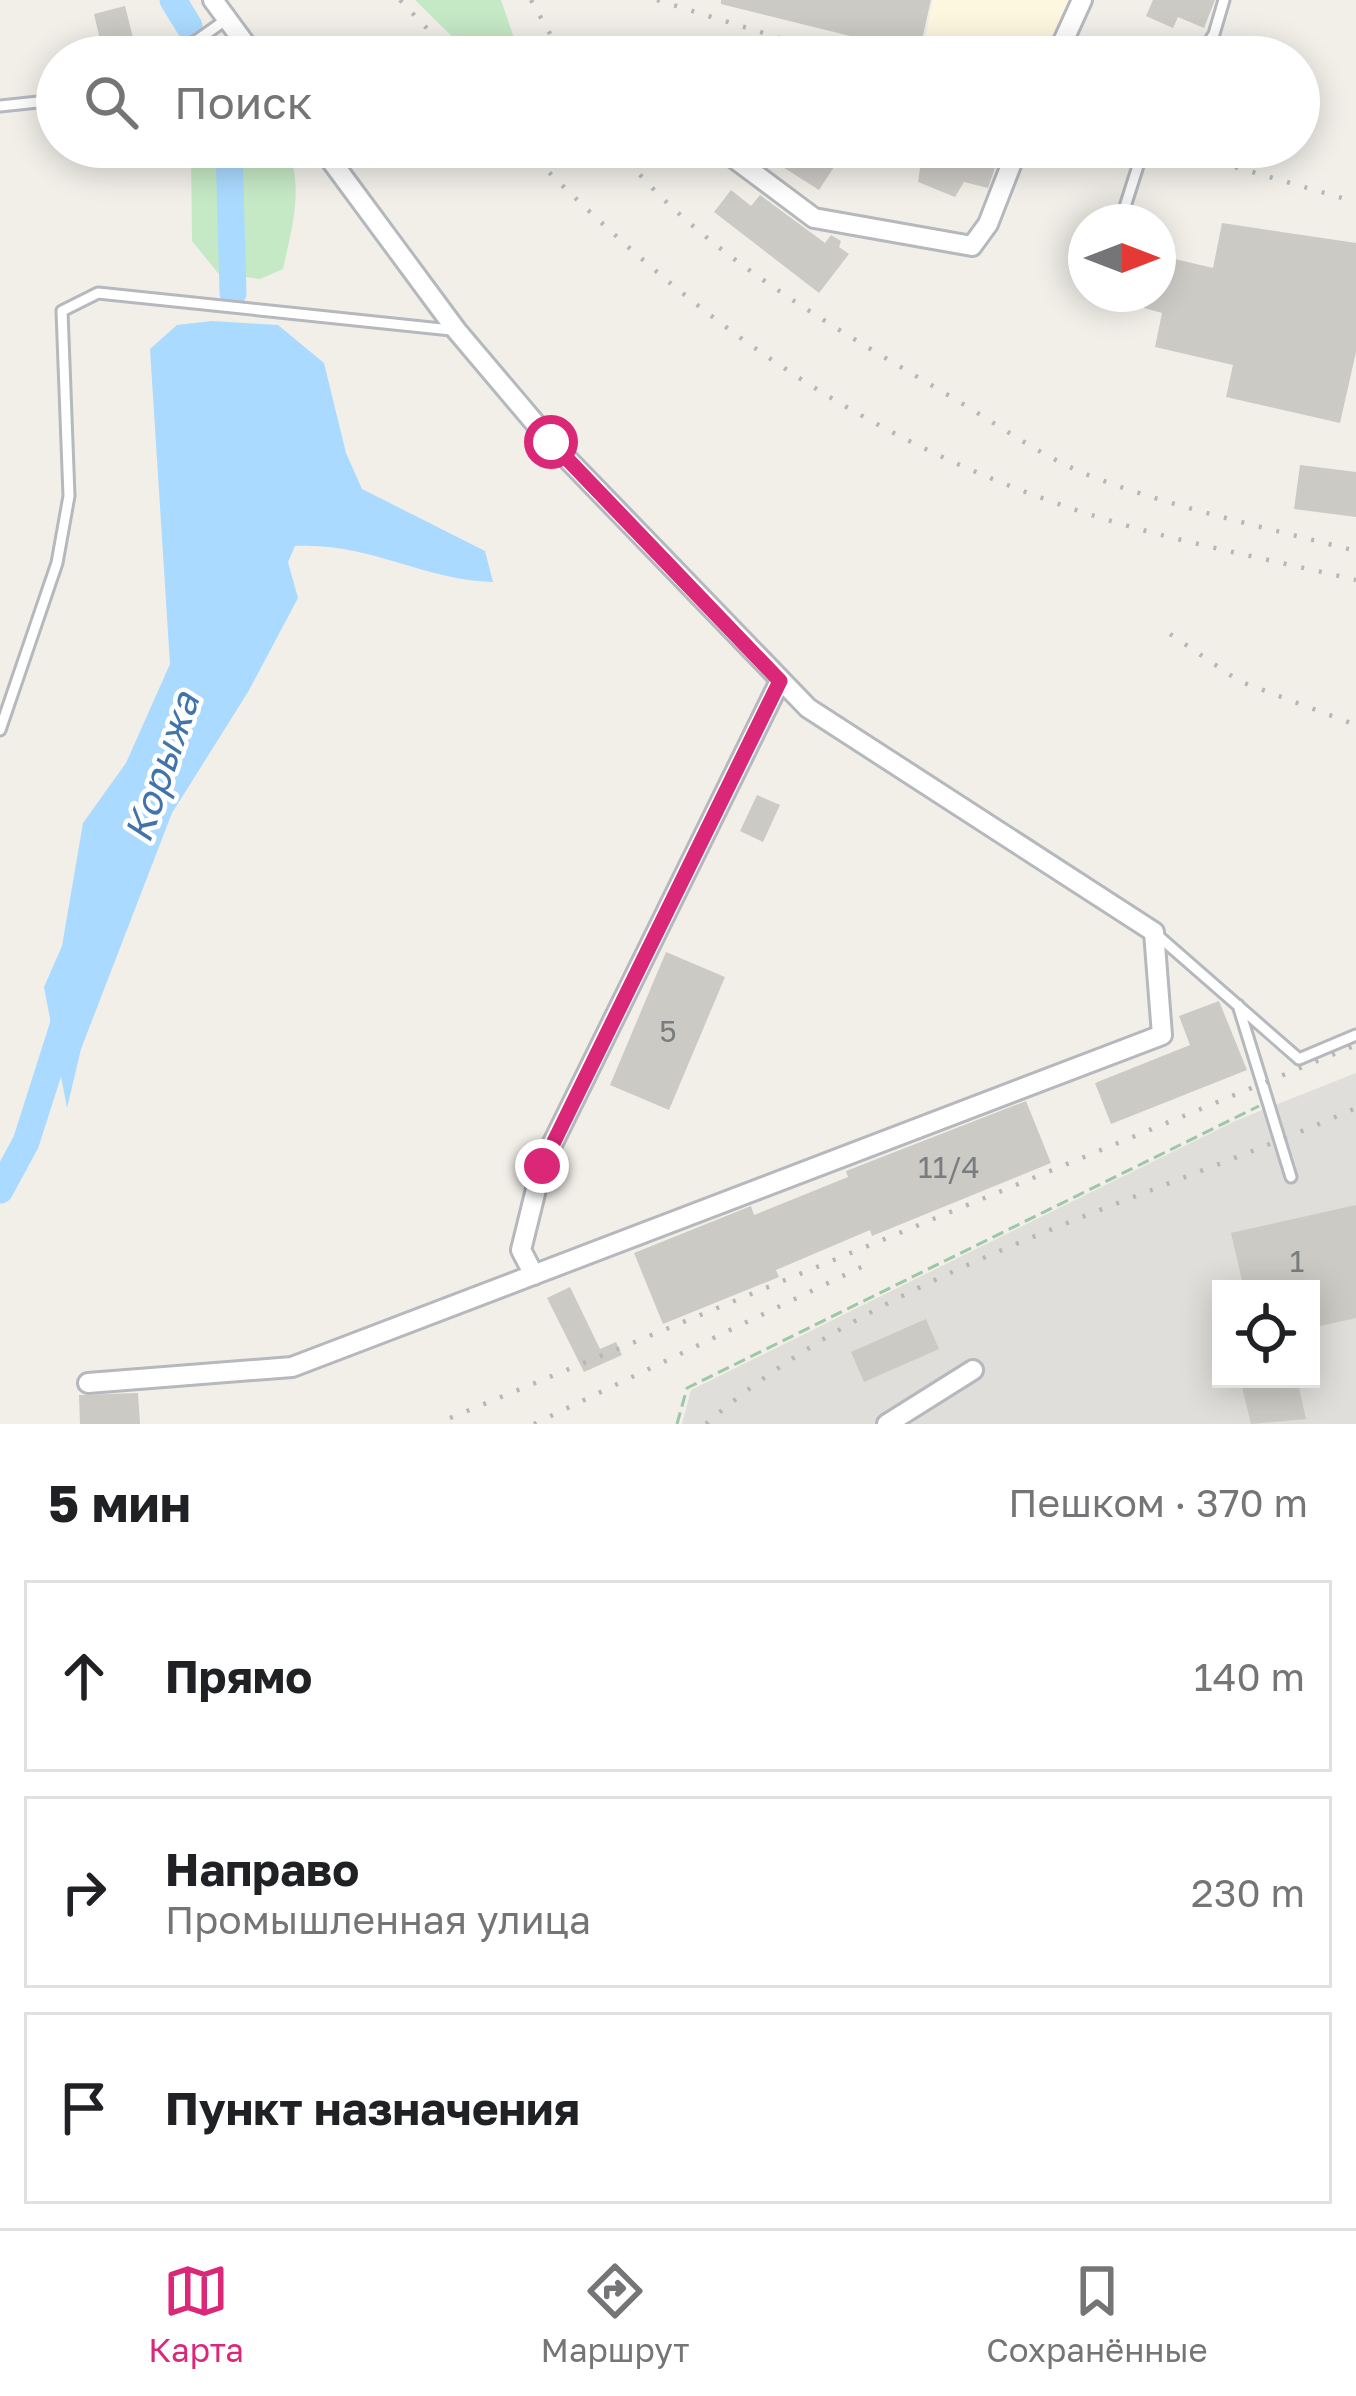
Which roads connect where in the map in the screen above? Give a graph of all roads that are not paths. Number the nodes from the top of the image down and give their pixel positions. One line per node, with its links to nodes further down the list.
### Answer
1 (213, 0): 4 (street)
2 (1082, 0): 7 (street)
3 (1223, 0): 8 (lane)
4 (227, 19): 5 (lane); 6 (street)
5 (203, 36)
6 (240, 36)
7 (1066, 36)
8 (1213, 36)
9 (36, 102): 10 (lane)
10 (0, 106)
11 (337, 168): 16 (street)
12 (747, 168): 13 (street)
13 (1010, 168)
14 (1137, 168): 15 (lane)
15 (1126, 204)
16 (457, 331): 17 (street); 18 (lane)
17 (780, 681): 19 (street); 23 (street)
18 (0, 730)
19 (1154, 932): 20 (lane); 23 (street)
20 (1238, 1005): 21 (lane); 22 (lane)
21 (1356, 1035)
22 (1292, 1178)
23 (534, 1275): 25 (street)
24 (973, 1370): 26 (street)
25 (88, 1383)
26 (886, 1424)

